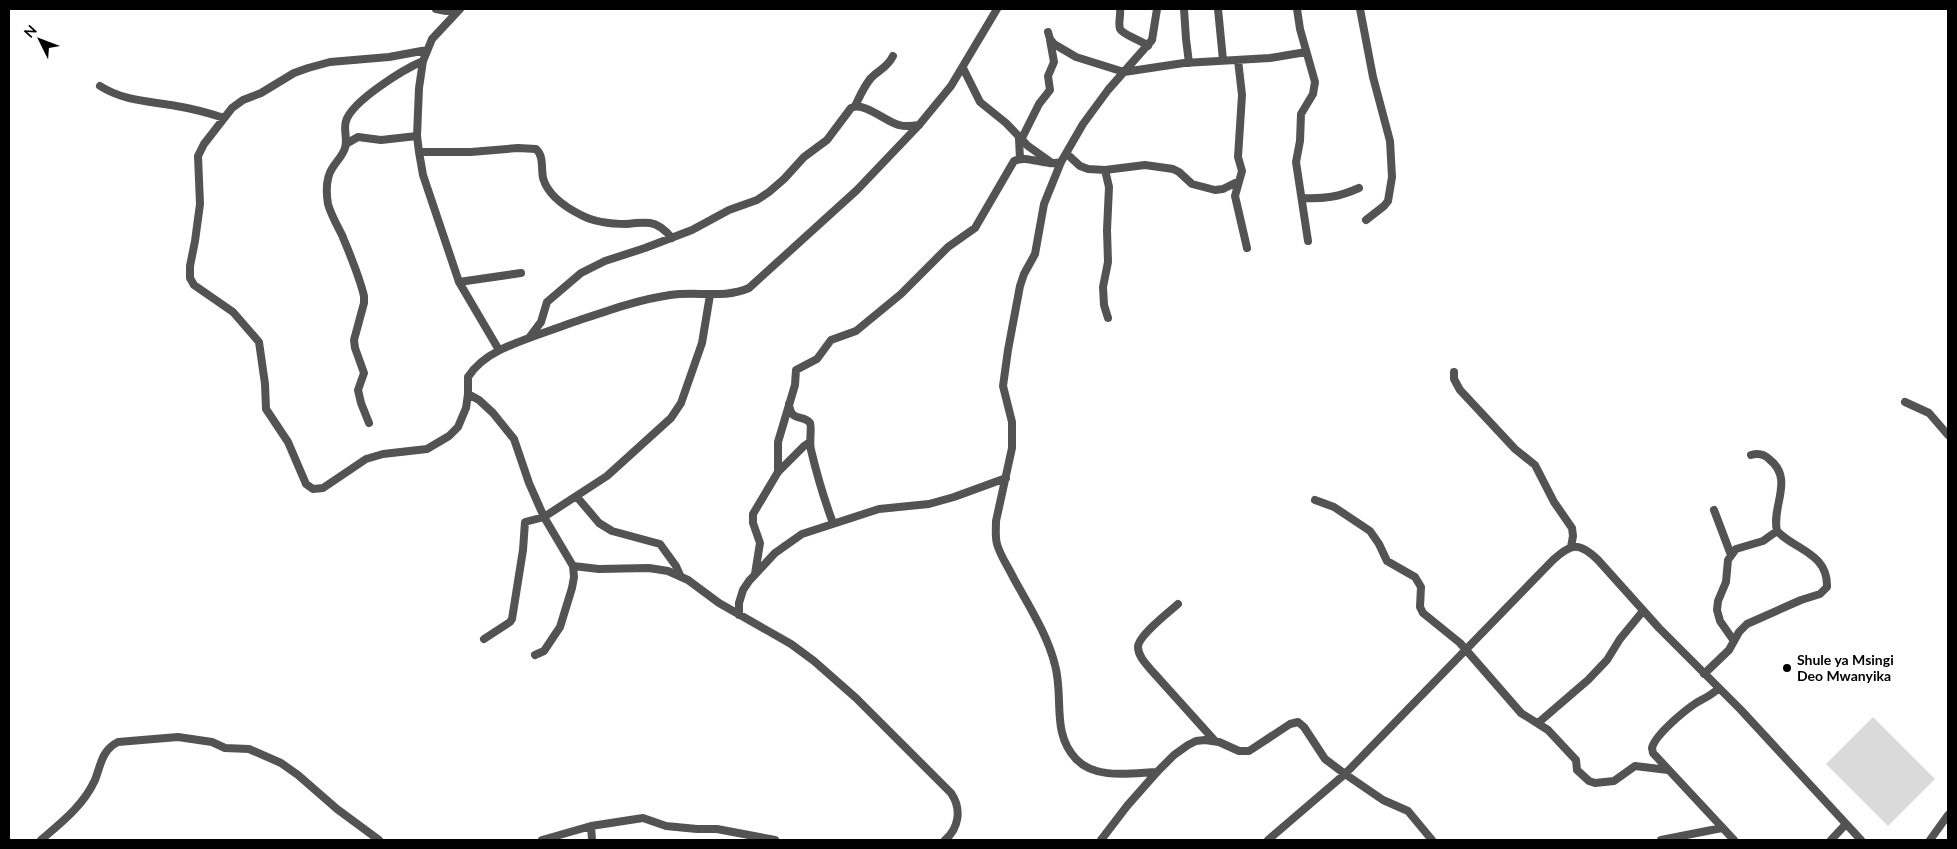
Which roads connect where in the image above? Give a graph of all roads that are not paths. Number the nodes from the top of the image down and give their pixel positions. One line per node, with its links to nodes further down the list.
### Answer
1 (436, 9): 9 (street)
2 (997, 9): 18 (street)
3 (1120, 9): 10 (street)
4 (1157, 9): 10 (street)
5 (1184, 9): 17 (street)
6 (1218, 9): 14 (street)
7 (1297, 9): 12 (street)
8 (1360, 9): 35 (street)
9 (459, 10): 11 (street)
10 (1148, 46): 19 (street)
11 (427, 50): 16 (street); 22 (street)
12 (1306, 52): 15 (street); 34 (street)
13 (893, 56): 21 (street)
14 (1223, 60): 15 (street); 17 (street)
15 (1238, 60): 32 (street)
16 (423, 62): 24 (street); 26 (street)
17 (1189, 63): 19 (street)
18 (963, 68): 23 (street); 25 (street)
19 (1124, 72): 25 (street); 28 (street)
20 (100, 86): 22 (street)
21 (855, 106): 23 (street); 36 (street)
22 (224, 118): 46 (street)
23 (920, 125): 41 (street)
24 (417, 136): 26 (street); 27 (street)
25 (1020, 140): 29 (street); 30 (street)
26 (346, 144): 49 (street)
27 (419, 152): 36 (street); 40 (street)
28 (1067, 154): 30 (street); 31 (street)
29 (1020, 159): 30 (street); 48 (street)
30 (1058, 163): 54 (street)
31 (1105, 170): 32 (street); 42 (street)
32 (1239, 180): 38 (street)
33 (1359, 188): 34 (street)
34 (1302, 198): 37 (street)
35 (1366, 220)
36 (672, 238): 43 (street)
37 (1308, 241)
38 (1247, 248)
39 (521, 273): 40 (street)
40 (460, 282): 44 (street)
41 (710, 295): 43 (street); 55 (street)
42 (1108, 318)
43 (529, 338): 44 (street)
44 (499, 350): 46 (street)
45 (1454, 372): 61 (street)
46 (468, 394): 58 (street)
47 (1905, 402): 50 (street)
48 (789, 404): 51 (street); 53 (street)
49 (369, 423)
50 (1948, 435)
51 (810, 442): 53 (street); 59 (street)
52 (1751, 455): 60 (street)
53 (778, 472): 64 (street)
54 (1006, 478): 59 (street); 78 (street)
55 (577, 497): 58 (street); 65 (street)
56 (1315, 500): 71 (street)
57 (1714, 510): 62 (street)
58 (544, 517): 63 (street); 69 (street)
59 (834, 523): 64 (street)
60 (1777, 531): 62 (street); 70 (street)
61 (1571, 547): 67 (street); 71 (street)
62 (1732, 555): 70 (street)
63 (572, 566): 65 (street); 72 (street)
64 (755, 574): 68 (street)
65 (680, 575): 68 (street)
66 (1178, 604): 76 (street)
67 (1643, 611): 73 (street); 75 (street)
68 (739, 615): 89 (street)
69 (484, 638)
70 (1734, 641): 73 (street)
71 (1465, 650): 75 (street); 79 (street)
72 (535, 655)
73 (1704, 674): 74 (street)
74 (1719, 688): 77 (street); 81 (street)
75 (1538, 723): 77 (street)
76 (1216, 741): 78 (street); 79 (street)
77 (1668, 770): 83 (street)
78 (1157, 772): 90 (street)
79 (1345, 774): 91 (street); 92 (street)
80 (1948, 815): 97 (street)
81 (1846, 824): 95 (street); 96 (street)
82 (591, 826): 86 (street); 87 (street); 88 (street)
83 (1722, 828): 93 (street); 94 (street)
84 (41, 840): 85 (street)
85 (379, 840)
86 (542, 840)
87 (592, 840)
88 (775, 840)
89 (945, 840)
90 (1101, 840)
91 (1268, 840)
92 (1432, 840)
93 (1661, 840)
94 (1734, 840)
95 (1831, 840)
96 (1861, 840)
97 (1930, 840)

